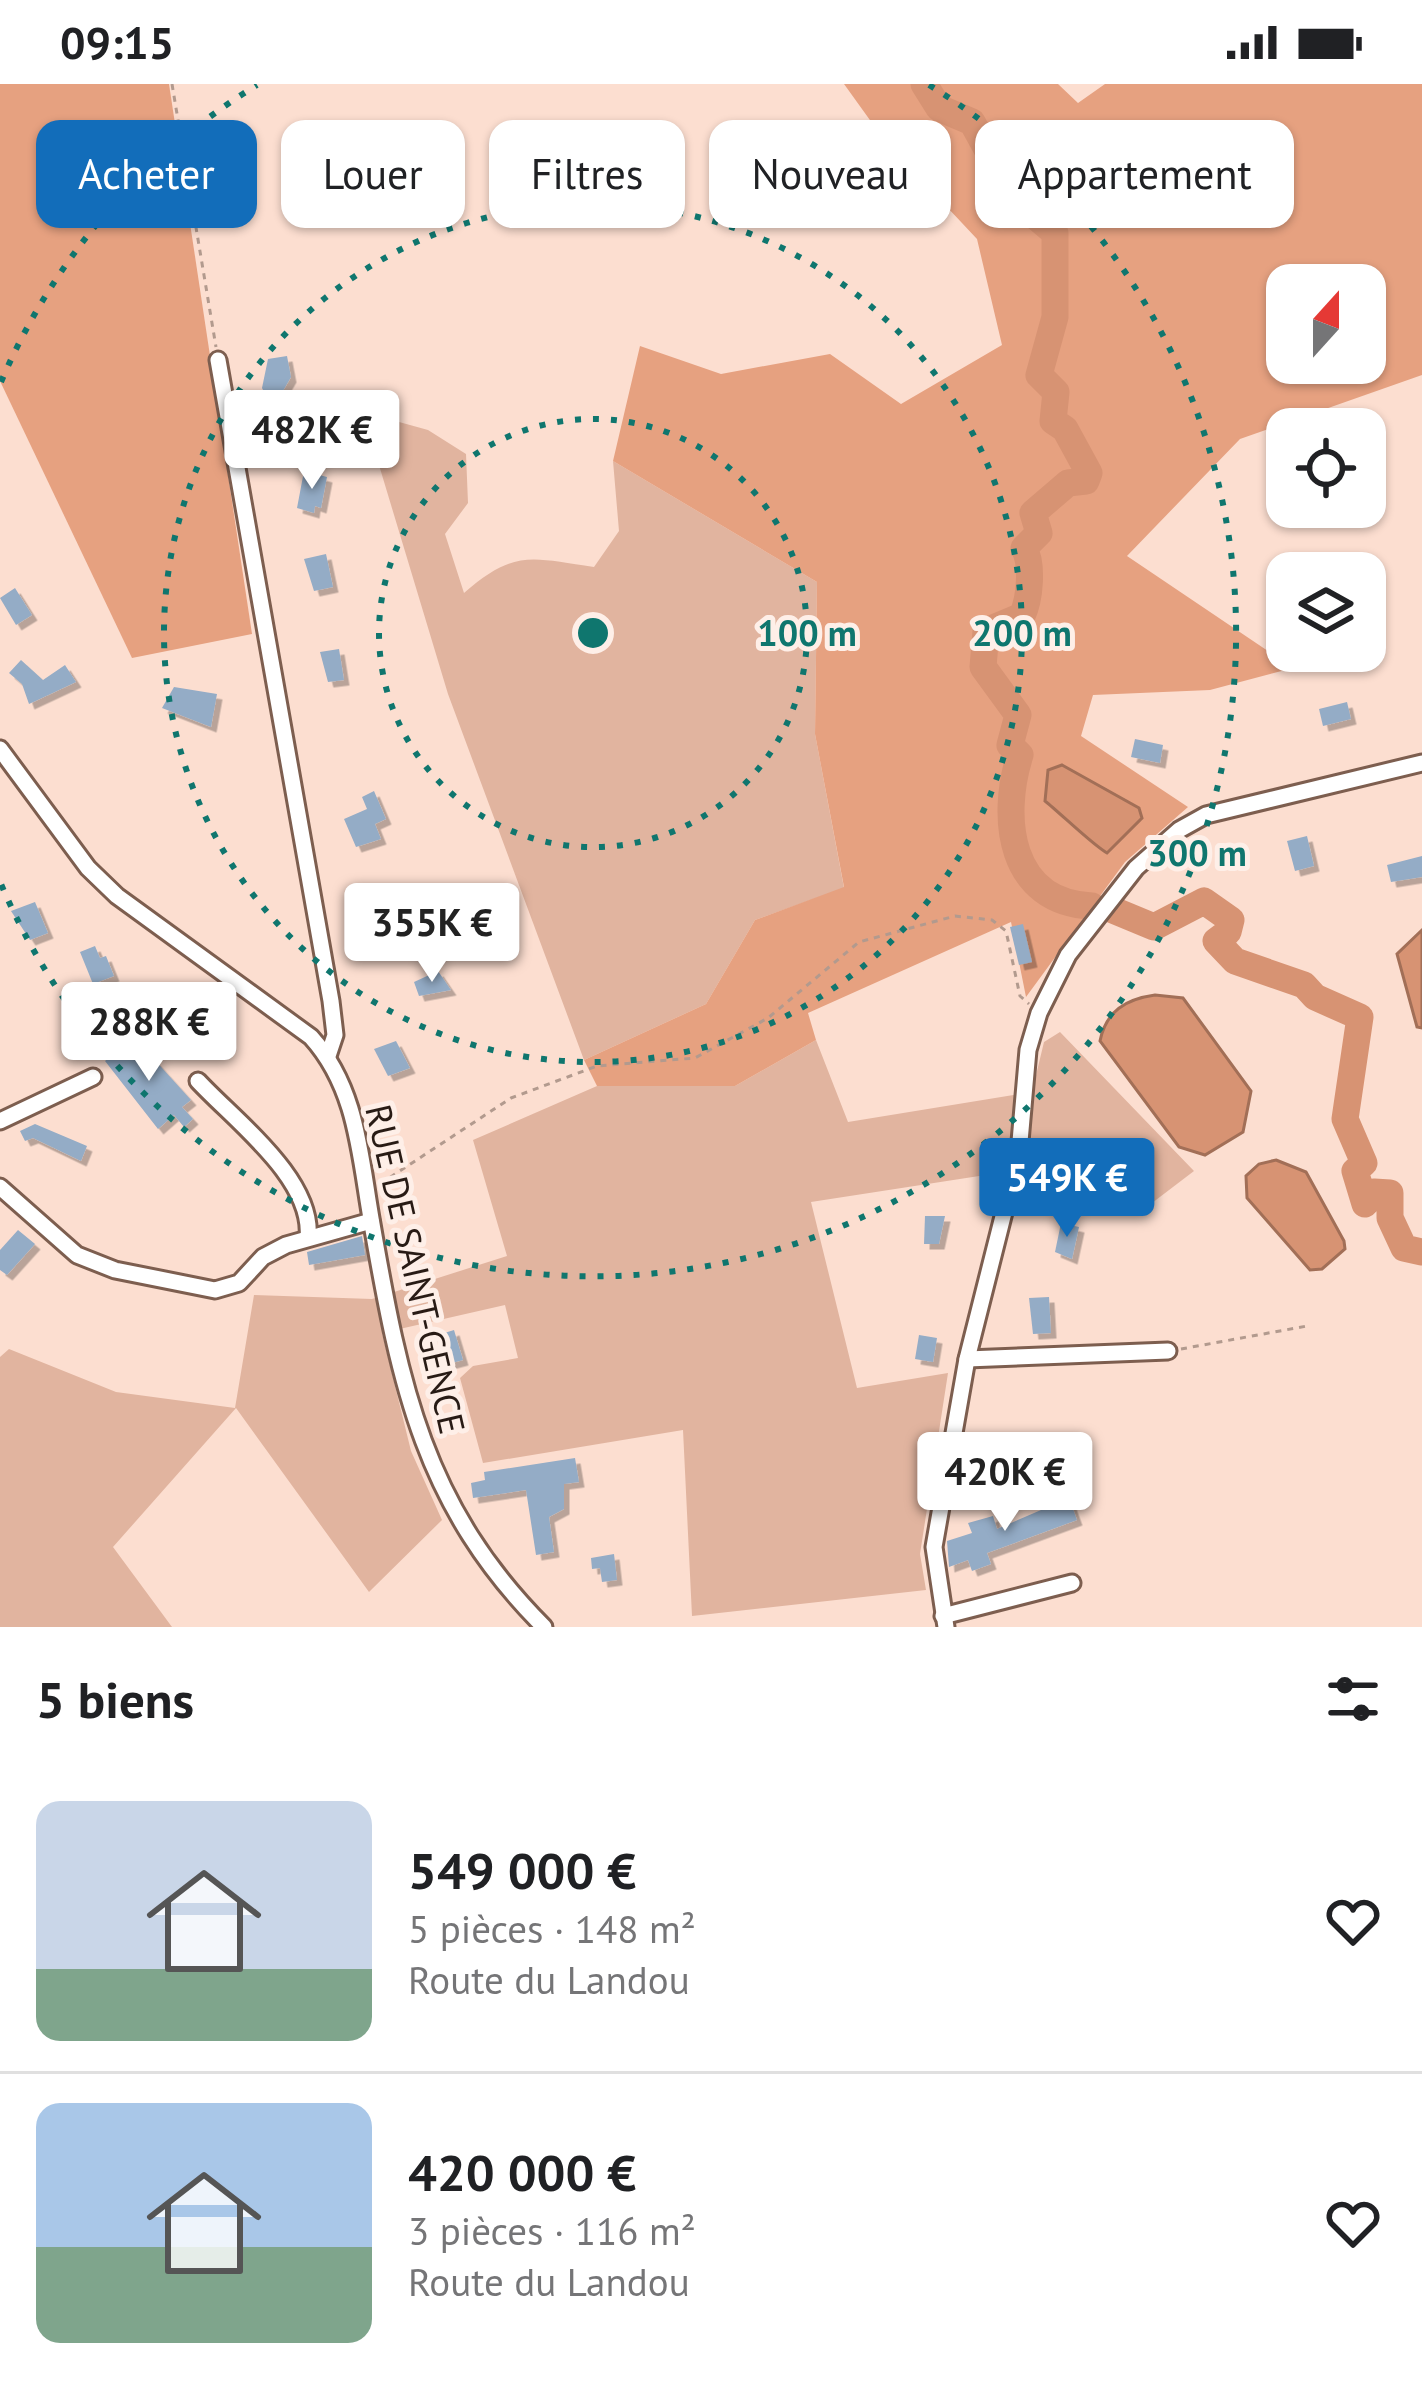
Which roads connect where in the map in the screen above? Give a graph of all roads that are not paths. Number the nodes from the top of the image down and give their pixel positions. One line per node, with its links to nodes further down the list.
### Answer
1 (218, 360): 4 (street)
2 (0, 749): 4 (street, RUE DE SAINT-GENCE)
3 (1422, 763): 12 (street)
4 (328, 1057): 9 (street, RUE DE SAINT-GENCE)
5 (93, 1077): 7 (street)
6 (198, 1081): 10 (street)
7 (0, 1121)
8 (0, 1187): 10 (street)
9 (371, 1221): 10 (street); 15 (street, RUE DE SAINT-GENCE)
10 (308, 1238)
11 (1168, 1351): 12 (street)
12 (967, 1359): 14 (street)
13 (1072, 1583): 14 (street)
14 (945, 1622)
15 (539, 1625)

